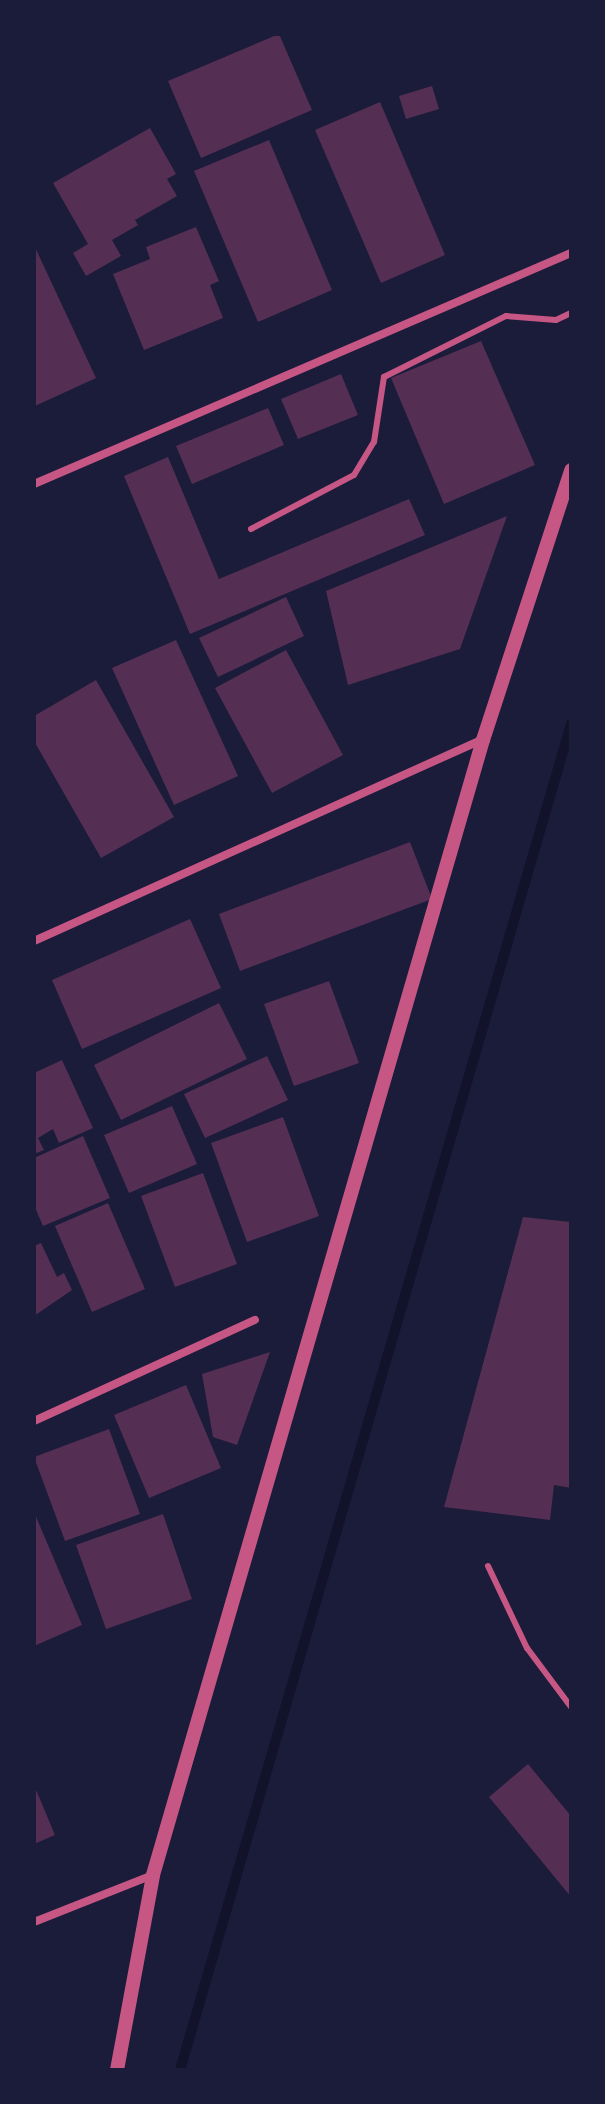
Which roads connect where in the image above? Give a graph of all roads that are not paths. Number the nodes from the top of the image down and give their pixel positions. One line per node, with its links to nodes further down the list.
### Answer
1 (571, 253): 4 (street)
2 (571, 313): 5 (lane)
3 (571, 470): 6 (street)
4 (34, 484)
5 (251, 529)
6 (483, 740): 7 (street); 12 (street)
7 (34, 941)
8 (255, 1320): 9 (street)
9 (34, 1421)
10 (488, 1566): 11 (lane)
11 (571, 1707)
12 (153, 1875): 13 (street); 14 (street)
13 (34, 1922)
14 (117, 2070)

